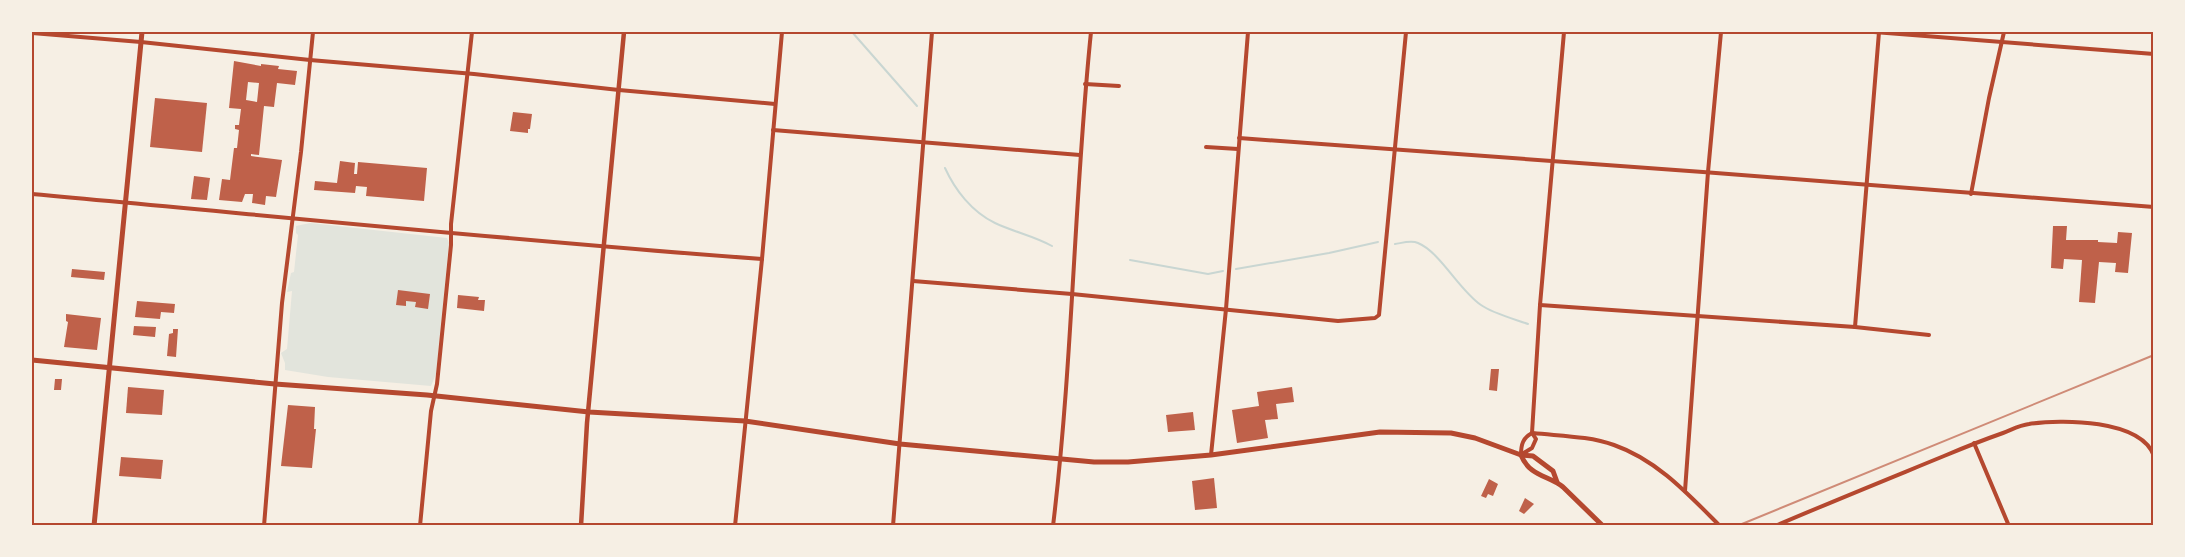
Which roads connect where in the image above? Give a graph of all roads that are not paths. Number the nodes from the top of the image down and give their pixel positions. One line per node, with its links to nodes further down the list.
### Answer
1 (142, 32): 16 (main road)
2 (313, 32): 19 (street)
3 (472, 32): 20 (street)
4 (624, 32): 23 (street)
5 (782, 32): 24 (street)
6 (932, 32): 27 (street)
7 (1091, 32): 21 (street)
8 (1248, 32): 26 (street)
9 (1406, 32): 30 (street)
10 (1564, 32): 32 (street)
11 (1721, 32): 33 (street)
12 (1874, 32): 13 (street)
13 (1879, 32): 17 (street); 34 (street)
14 (2004, 32): 17 (street)
15 (32, 33): 16 (street)
16 (141, 42): 19 (street); 37 (main road)
17 (2001, 42): 18 (street); 36 (street)
18 (2154, 54)
19 (310, 60): 20 (street); 39 (street)
20 (468, 73): 23 (street); 40 (street)
21 (1085, 84): 22 (street); 31 (street)
22 (1119, 86)
23 (619, 90): 24 (street); 41 (street)
24 (776, 104): 25 (street)
25 (773, 130): 27 (street); 42 (street)
26 (1239, 138): 29 (street); 30 (street)
27 (923, 141): 31 (street); 43 (street)
28 (1206, 147): 29 (street)
29 (1238, 149): 46 (street)
30 (1394, 150): 32 (street); 46 (street)
31 (1080, 155): 44 (street)
32 (1553, 161): 33 (street); 45 (street)
33 (1708, 172): 34 (street); 47 (street)
34 (1865, 185): 36 (street); 48 (street)
35 (32, 194): 37 (street)
36 (1971, 194): 38 (street)
37 (127, 203): 39 (street); 51 (main road)
38 (2154, 207)
39 (293, 217): 40 (street); 52 (street)
40 (451, 233): 41 (street); 53 (street)
41 (604, 246): 42 (street); 54 (street)
42 (762, 259): 55 (street)
43 (913, 281): 44 (street); 58 (street)
44 (1072, 294): 46 (street); 62 (street)
45 (1540, 305): 47 (street); 56 (street)
46 (1226, 309): 59 (street)
47 (1699, 316): 48 (street); 64 (street)
48 (1855, 327): 49 (street)
49 (1929, 335)
50 (32, 360): 51 (main road)
51 (111, 368): 52 (main road); 65 (main road)
52 (275, 384): 53 (main road); 66 (street)
53 (435, 396): 54 (main road); 67 (street)
54 (589, 412): 55 (main road); 68 (street)
55 (745, 421): 58 (main road); 69 (street)
56 (1532, 433): 60 (street); 60 (street); 64 (street)
57 (1974, 443): 61 (street); 74 (street); 75 (street)
58 (900, 444): 62 (main road); 70 (street)
59 (1211, 455): 60 (main road); 62 (main road)
60 (1521, 455): 63 (main road); 63 (main road)
61 (2154, 456)
62 (1061, 460): 71 (street)
63 (1557, 482): 72 (main road)
64 (1685, 491): 73 (street)
65 (94, 525)
66 (264, 525)
67 (420, 525)
68 (581, 525)
69 (735, 525)
70 (893, 525)
71 (1053, 525)
72 (1603, 525)
73 (1720, 525)
74 (1775, 525)
75 (2009, 525)

